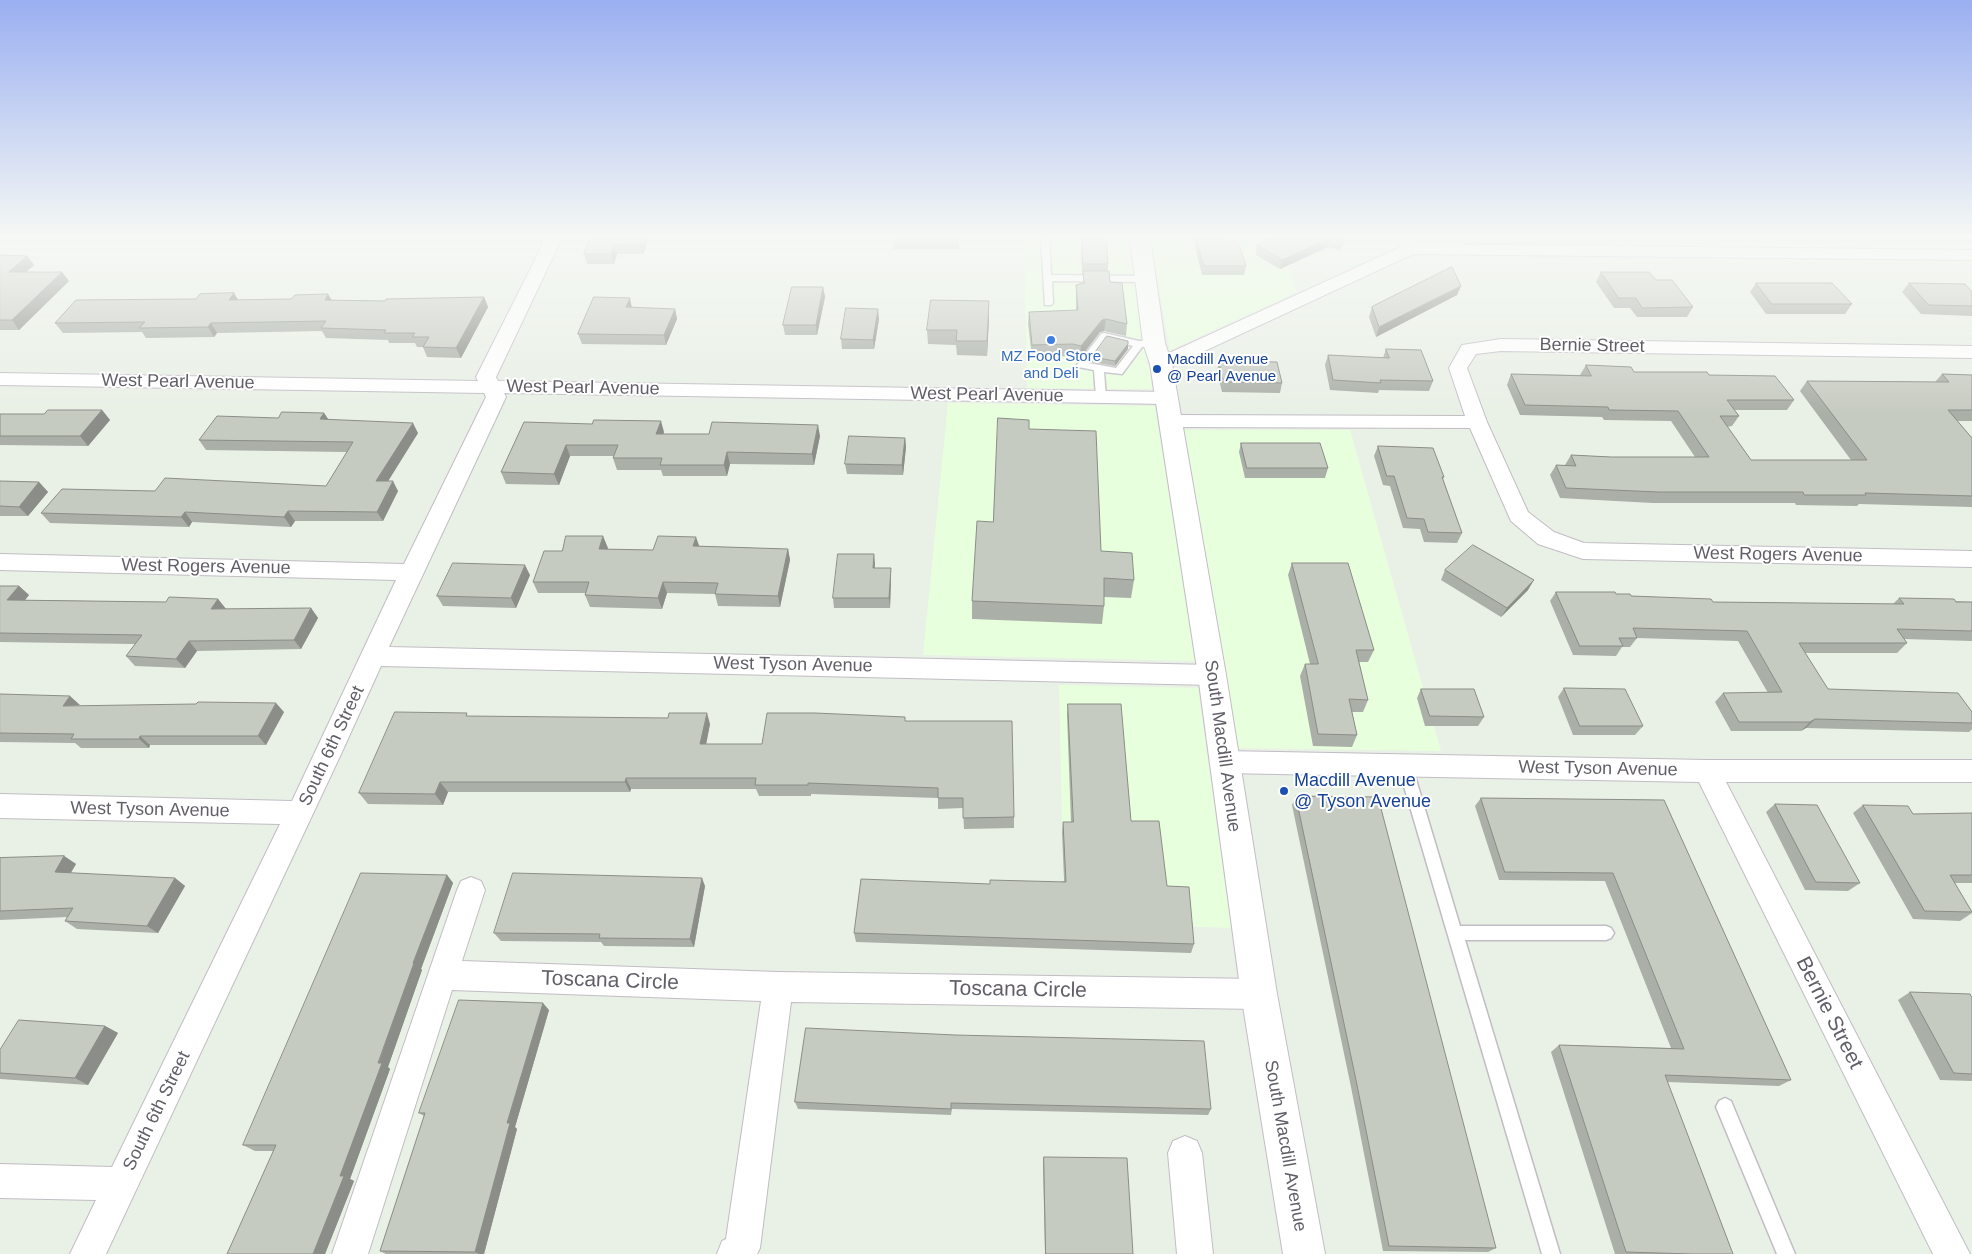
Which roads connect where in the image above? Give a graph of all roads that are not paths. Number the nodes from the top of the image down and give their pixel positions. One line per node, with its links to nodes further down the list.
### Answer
1 (526, 297): 10 (street, South 6th Street)
2 (1048, 297): 5 (lane)
3 (1148, 297): 6 (street, South Macdill Avenue)
4 (1281, 297): 6 (street)
5 (1048, 303)
6 (1151, 350): 8 (lane); 8 (lane); 12 (street, South Macdill Avenue)
7 (1972, 352): 13 (street, Bernie Street)
8 (1099, 369): 11 (lane)
9 (0, 379): 10 (street, West Pearl Avenue)
10 (490, 387): 11 (street, West Pearl Avenue); 17 (street, South 6th Street)
11 (1102, 397): 12 (street, West Pearl Avenue)
12 (1167, 409): 13 (street, West Pearl Avenue); 19 (street, South Macdill Avenue)
13 (1477, 422): 14 (street, Bernie Street)
14 (1583, 551): 15 (street, West Rogers Avenue)
15 (1972, 559)
16 (0, 562): 17 (street, West Rogers Avenue)
17 (411, 572): 18 (street, South 6th Street)
18 (374, 656): 19 (street, West Tyson Avenue); 25 (street, South 6th Street)
19 (1212, 675): 20 (street, South Macdill Avenue)
20 (1224, 762): 21 (street, West Tyson Avenue); 31 (street, South Macdill Avenue)
21 (1405, 766): 22 (street, West Tyson Avenue); 27 (lane)
22 (1707, 771): 23 (street, West Tyson Avenue); 43 (street, Bernie Street)
23 (1972, 771)
24 (0, 806): 25 (street, West Tyson Avenue)
25 (300, 813): 35 (street, South 6th Street)
26 (471, 890): 29 (street)
27 (1456, 934): 28 (lane); 41 (lane)
28 (1606, 934)
29 (442, 975): 30 (street, Toscana Circle); 37 (street)
30 (778, 987): 31 (street, Toscana Circle); 38 (street)
31 (1259, 994): 40 (street, South Macdill Avenue)
32 (1725, 1107): 42 (lane)
33 (1185, 1153): 39 (street)
34 (0, 1181): 35 (street)
35 (122, 1184): 36 (street, South 6th Street)
36 (88, 1254)
37 (350, 1254)
38 (735, 1254)
39 (1195, 1254)
40 (1304, 1254)
41 (1551, 1254)
42 (1786, 1254)
43 (1952, 1254)

